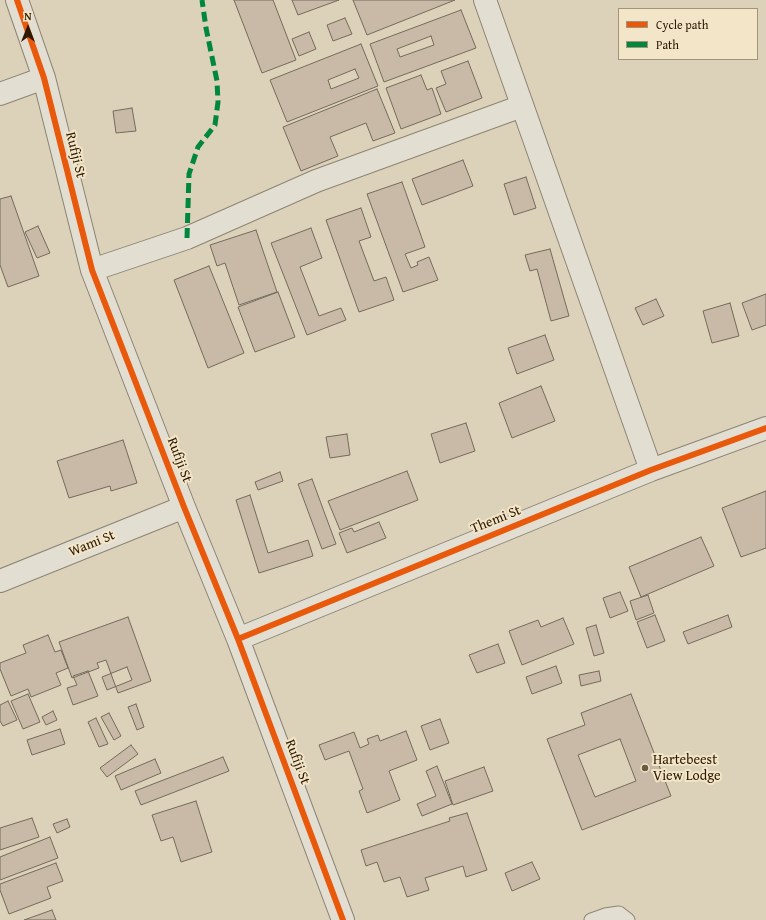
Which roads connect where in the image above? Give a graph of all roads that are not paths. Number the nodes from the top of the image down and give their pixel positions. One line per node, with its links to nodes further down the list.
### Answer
1 (17, 0): 3 (street, Rufiji St)
2 (485, 0): 5 (street)
3 (44, 78): 4 (street); 6 (street, Rufiji St)
4 (0, 94)
5 (522, 106): 6 (street); 8 (street)
6 (92, 270): 9 (street, Rufiji St)
7 (766, 428): 8 (street, Themi St)
8 (651, 470): 11 (street, Themi St)
9 (184, 507): 10 (street, Wami St); 11 (street, Rufiji St)
10 (0, 581)
11 (238, 639): 12 (street, Rufiji St)
12 (344, 920)
13 (591, 920): 14 (lane)
14 (628, 920)

